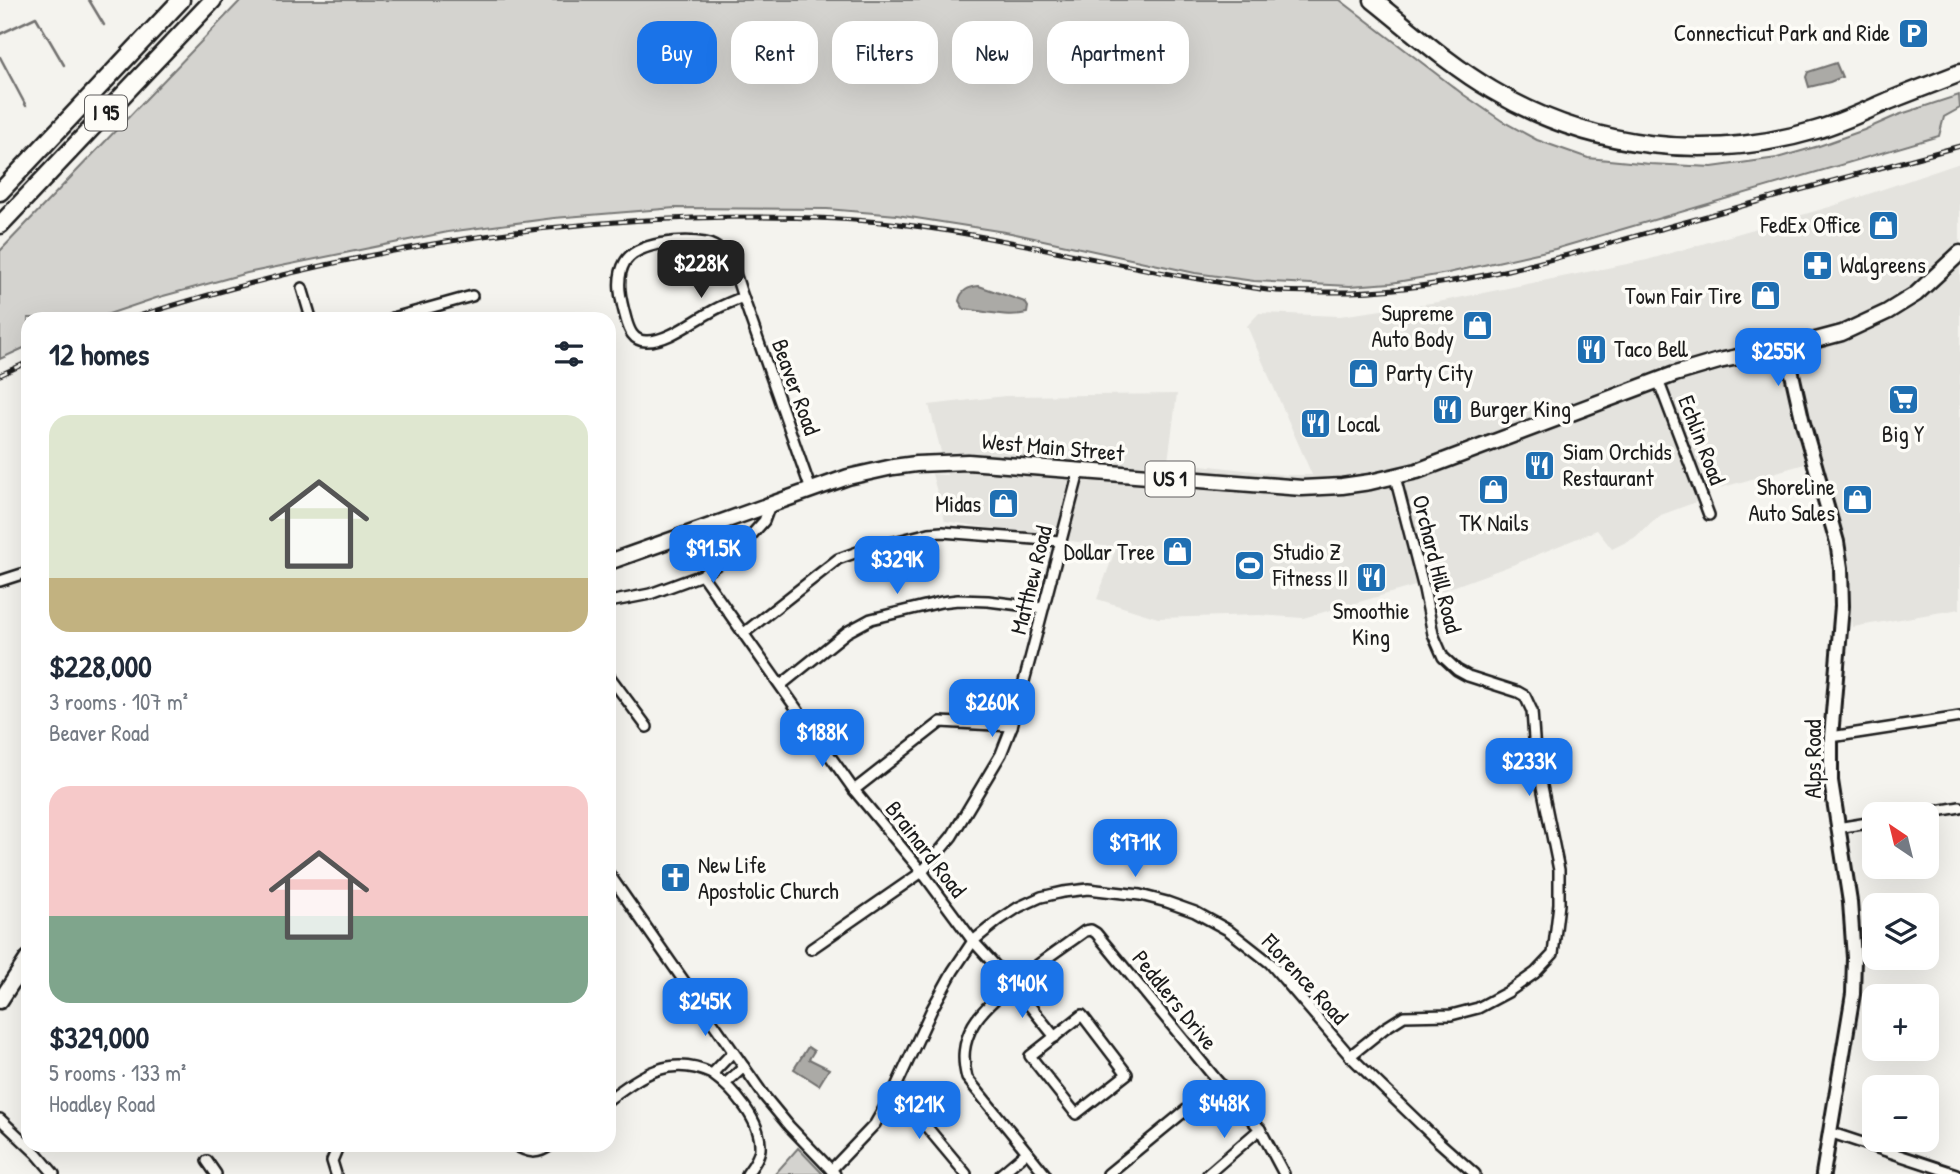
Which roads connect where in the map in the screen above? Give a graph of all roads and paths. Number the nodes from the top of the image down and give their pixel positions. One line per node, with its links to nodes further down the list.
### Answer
1 (181, 0): 7 (highway, I 95)
2 (213, 0): 8 (highway, I 95)
3 (1363, 0): 6 (highway)
4 (1373, 0): 6 (highway)
5 (1960, 73): 6 (highway)
6 (1911, 93)
7 (0, 192)
8 (0, 225)
9 (1960, 253): 15 (main road, West Main Street / US 1)
10 (302, 288): 13 (street)
11 (472, 296): 14 (street)
12 (743, 297): 12 (street, Beaver Road); 19 (street, Beaver Road)
13 (309, 312)
14 (415, 312)
15 (1786, 346): 16 (main road, West Main Street / US 1); 35 (street, Alps Road)
16 (1658, 380): 18 (main road, West Main Street / US 1); 21 (street, Echlin Road)
17 (1079, 472): 18 (main road, West Main Street / US 1); 19 (main road, West Main Street / US 1); 22 (street, Matthew Road)
18 (1395, 477): 50 (street, Orchard Hill Road)
19 (811, 490): 20 (main road, West Main Street / US 1)
20 (770, 505): 23 (main road, West Main Street / US 1); 25 (street)
21 (1709, 515)
22 (1060, 541): 28 (street, Matthew Road); 29 (street)
23 (616, 560)
24 (21, 574): 26 (street)
25 (702, 575): 27 (street); 29 (street, Brainard Road)
26 (0, 581)
27 (616, 601)
28 (1043, 608): 31 (street); 34 (street, Matthew Road)
29 (744, 633): 31 (street, Brainard Road)
30 (616, 685): 33 (street)
31 (781, 685): 36 (street, Brainard Road)
32 (1960, 716): 35 (street)
33 (647, 726)
34 (1012, 726): 36 (street); 41 (street, Matthew Road)
35 (1831, 737): 40 (street, Alps Road)
36 (854, 790): 41 (street, Brainard Road)
37 (1960, 807): 38 (street)
38 (1939, 811)
39 (1862, 824): 40 (street)
40 (1837, 828): 59 (street, Alps Road)
41 (922, 872): 43 (street, Brainard Road); 44 (street, Matthew Road)
42 (616, 884): 49 (street)
43 (973, 941): 46 (street); 50 (street, Florence Road); 55 (street, Florence Road)
44 (811, 948)
45 (21, 969): 47 (main road)
46 (1013, 985): 48 (street); 53 (street, Peddlers Drive); 63 (street, Peddlers Drive)
47 (0, 1001)
48 (1055, 1037): 48 (street)
49 (733, 1052): 51 (street); 52 (street)
50 (1350, 1056): 77 (street, Florence Road)
51 (744, 1067): 54 (street); 66 (street)
52 (712, 1074): 54 (street); 56 (street)
53 (1219, 1083): 58 (street, Peddlers Drive); 75 (street)
54 (725, 1084): 71 (street)
55 (895, 1088): 66 (street, Florence Road); 72 (street)
56 (616, 1094)
57 (0, 1119): 60 (street)
58 (1260, 1129): 67 (street); 76 (street, Peddlers Drive)
59 (1829, 1132): 78 (street, Alps Road); 79 (street)
60 (21, 1139)
61 (35, 1152): 68 (street)
62 (336, 1152): 70 (street)
63 (1027, 1152): 73 (street); 74 (street, Peddlers Drive)
64 (207, 1161): 69 (street)
65 (1960, 1168): 79 (street)
66 (833, 1172)
67 (1212, 1173)
68 (54, 1174)
69 (216, 1174)
70 (336, 1174)
71 (747, 1174)
72 (966, 1174)
73 (1001, 1174)
74 (1045, 1174)
75 (1108, 1174)
76 (1283, 1174)
77 (1475, 1174)
78 (1823, 1174)
79 (1955, 1174)

